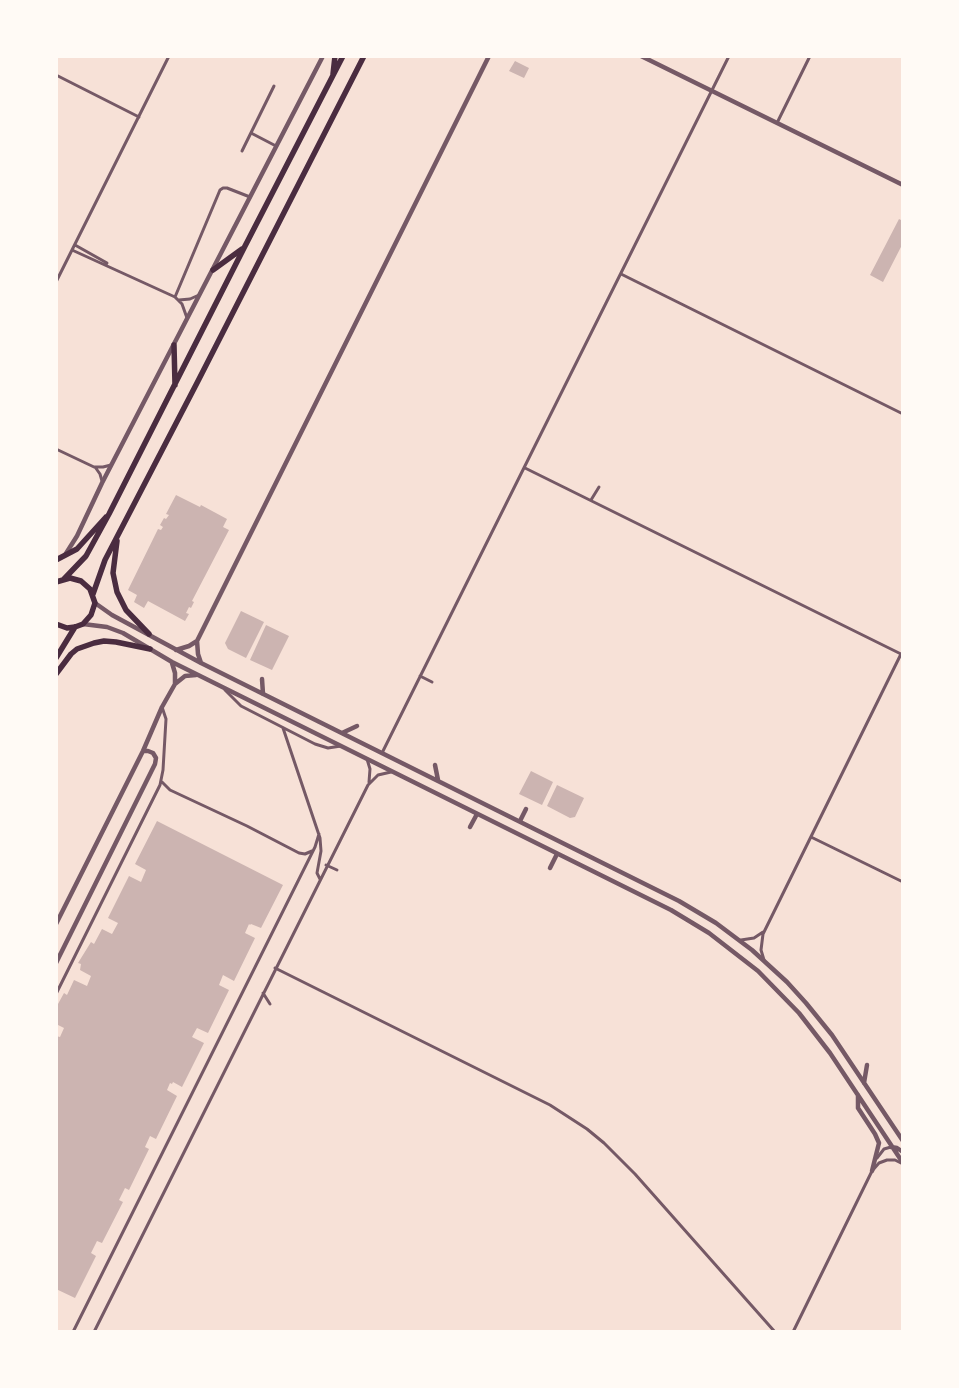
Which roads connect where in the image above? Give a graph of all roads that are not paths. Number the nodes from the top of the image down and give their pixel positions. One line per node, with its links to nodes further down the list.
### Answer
1 (170, 56): 14 (street)
2 (323, 56): 17 (street)
3 (335, 56): 11 (highway)
4 (343, 56): 11 (highway)
5 (364, 56): 43 (highway)
6 (489, 56): 54 (street)
7 (641, 56): 13 (street)
8 (729, 56): 13 (street)
9 (810, 56): 15 (street)
10 (56, 75): 14 (street)
11 (333, 76): 22 (highway)
12 (274, 86): 16 (street)
13 (712, 91): 15 (street); 26 (street)
14 (139, 117): 21 (street)
15 (777, 123): 19 (street)
16 (251, 133): 17 (street); 18 (street)
17 (277, 147): 20 (street)
18 (242, 151)
19 (903, 185)
20 (251, 197): 25 (street); 29 (street)
21 (75, 245): 23 (street); 24 (street)
22 (244, 248): 25 (highway); 33 (highway)
23 (72, 250): 24 (street); 27 (street)
24 (109, 266): 29 (street)
25 (213, 270): 28 (street)
26 (621, 274): 34 (street); 38 (street)
27 (56, 282)
28 (199, 295): 30 (street); 31 (street)
29 (175, 297): 30 (street)
30 (179, 300): 31 (street)
31 (187, 318): 32 (street)
32 (174, 345): 33 (highway); 36 (street)
33 (175, 386): 42 (highway)
34 (903, 414)
35 (56, 449): 37 (street)
36 (112, 465): 37 (street); 39 (street)
37 (94, 467): 39 (street)
38 (525, 468): 41 (street); 63 (street)
39 (102, 483): 44 (street)
40 (599, 487): 41 (street)
41 (592, 500): 57 (street)
42 (109, 514): 44 (highway); 46 (highway)
43 (118, 534): 48 (highway); 53 (highway)
44 (63, 557): 45 (highway)
45 (56, 560)
46 (64, 579): 47 (highway); 48 (highway)
47 (56, 582)
48 (93, 594): 49 (highway)
49 (94, 603): 51 (highway); 53 (street)
50 (56, 624): 52 (highway)
51 (83, 624): 52 (highway); 55 (street)
52 (75, 628): 58 (highway)
53 (149, 634): 56 (street)
54 (197, 641): 56 (street); 60 (street)
55 (150, 649): 59 (street); 61 (highway)
56 (176, 650): 60 (street)
57 (902, 654): 87 (street)
58 (56, 658)
59 (172, 662): 62 (street); 66 (street)
60 (201, 663): 68 (street)
61 (56, 674)
62 (198, 675): 66 (street); 67 (street)
63 (420, 676): 65 (street); 75 (street)
64 (262, 679): 68 (street)
65 (432, 682)
66 (175, 684): 69 (street)
67 (225, 689): 71 (street); 73 (street)
68 (263, 694): 72 (street)
69 (162, 707): 74 (street); 80 (street)
70 (357, 726): 72 (street)
71 (283, 728): 73 (street); 86 (street)
72 (342, 733): 75 (street)
73 (341, 746): 76 (street)
74 (143, 751): 95 (street); 99 (street)
75 (382, 753): 79 (street)
76 (367, 759): 78 (street); 81 (street)
77 (435, 765): 79 (street)
78 (392, 772): 81 (street); 83 (street)
79 (438, 780): 84 (street)
80 (161, 781): 88 (street); 101 (street)
81 (368, 785): 90 (street)
82 (526, 809): 84 (street)
83 (477, 814): 85 (street); 89 (street)
84 (520, 822): 97 (street)
85 (470, 827)
86 (318, 834): 88 (street); 93 (street)
87 (811, 836): 94 (street); 96 (street)
88 (313, 851): 112 (street)
89 (557, 854): 91 (street); 106 (street)
90 (326, 865): 92 (street); 93 (street)
91 (550, 868)
92 (336, 870)
93 (320, 879): 100 (street)
94 (903, 882)
95 (56, 924)
96 (765, 929): 97 (street); 98 (street)
97 (740, 940): 98 (street)
98 (764, 960): 105 (street)
99 (56, 963)
100 (275, 968): 102 (street); 114 (street)
101 (56, 994)
102 (263, 994): 103 (street); 113 (street)
103 (270, 1004)
104 (867, 1065): 105 (street)
105 (864, 1083): 107 (street)
106 (858, 1095): 108 (street); 111 (street)
107 (903, 1141)
108 (892, 1147): 109 (street); 110 (street); 111 (street)
109 (903, 1152)
110 (903, 1163): 111 (street)
111 (872, 1171): 115 (street)
112 (73, 1332)
113 (94, 1332)
114 (775, 1332)
115 (793, 1332)

